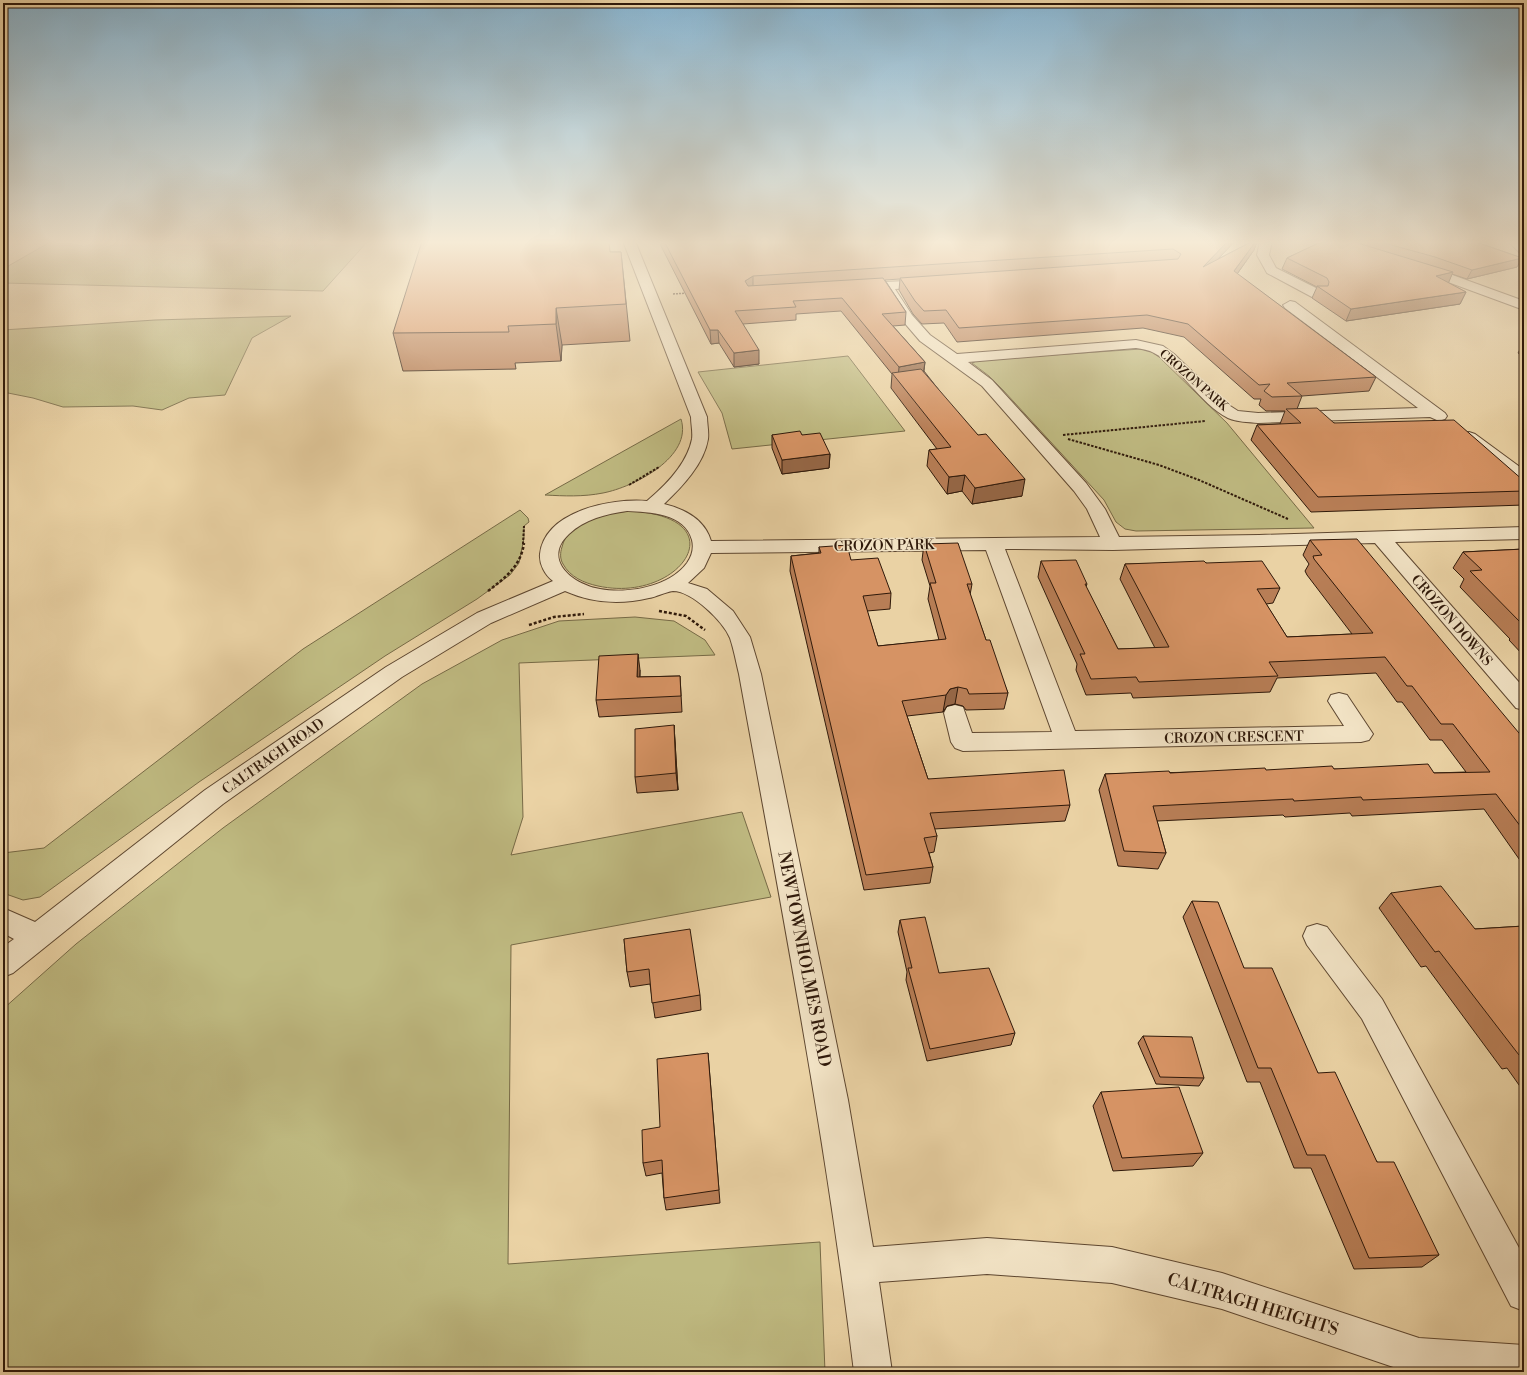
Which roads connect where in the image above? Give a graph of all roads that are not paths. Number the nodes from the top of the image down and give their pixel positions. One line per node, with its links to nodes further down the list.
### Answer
1 (655, 305): 7 (street)
2 (900, 305): 4 (street)
3 (1290, 305): 5 (street)
4 (953, 358): 5 (street, CROZON PARK); 11 (street)
5 (1435, 412): 6 (street)
6 (1524, 478)
7 (651, 507): 12 (street); 13 (street)
8 (1524, 533): 9 (street, CROZON PARK)
9 (1381, 538): 11 (street, CROZON PARK); 16 (street, CROZON DOWNS)
10 (993, 543): 11 (street, CROZON PARK); 12 (street, CROZON PARK); 18 (street)
11 (1112, 544)
12 (703, 547): 14 (street)
13 (566, 583): 14 (street); 20 (street, CALTRAGH ROAD)
14 (672, 585): 23 (street, NEWTOWNHOLMES ROAD)
15 (1339, 701): 18 (street, CROZON CRESCENT)
16 (1524, 702)
17 (955, 713): 18 (street, CROZON CRESCENT)
18 (1067, 740)
19 (3, 920): 20 (street)
20 (36, 936): 22 (street, CALTRAGH ROAD)
21 (1317, 936): 24 (street)
22 (3, 964)
23 (859, 1266): 25 (street, CALTRAGH HEIGHTS); 26 (street, NEWTOWNHOLMES ROAD)
24 (1524, 1293)
25 (1524, 1364)
26 (873, 1372)

